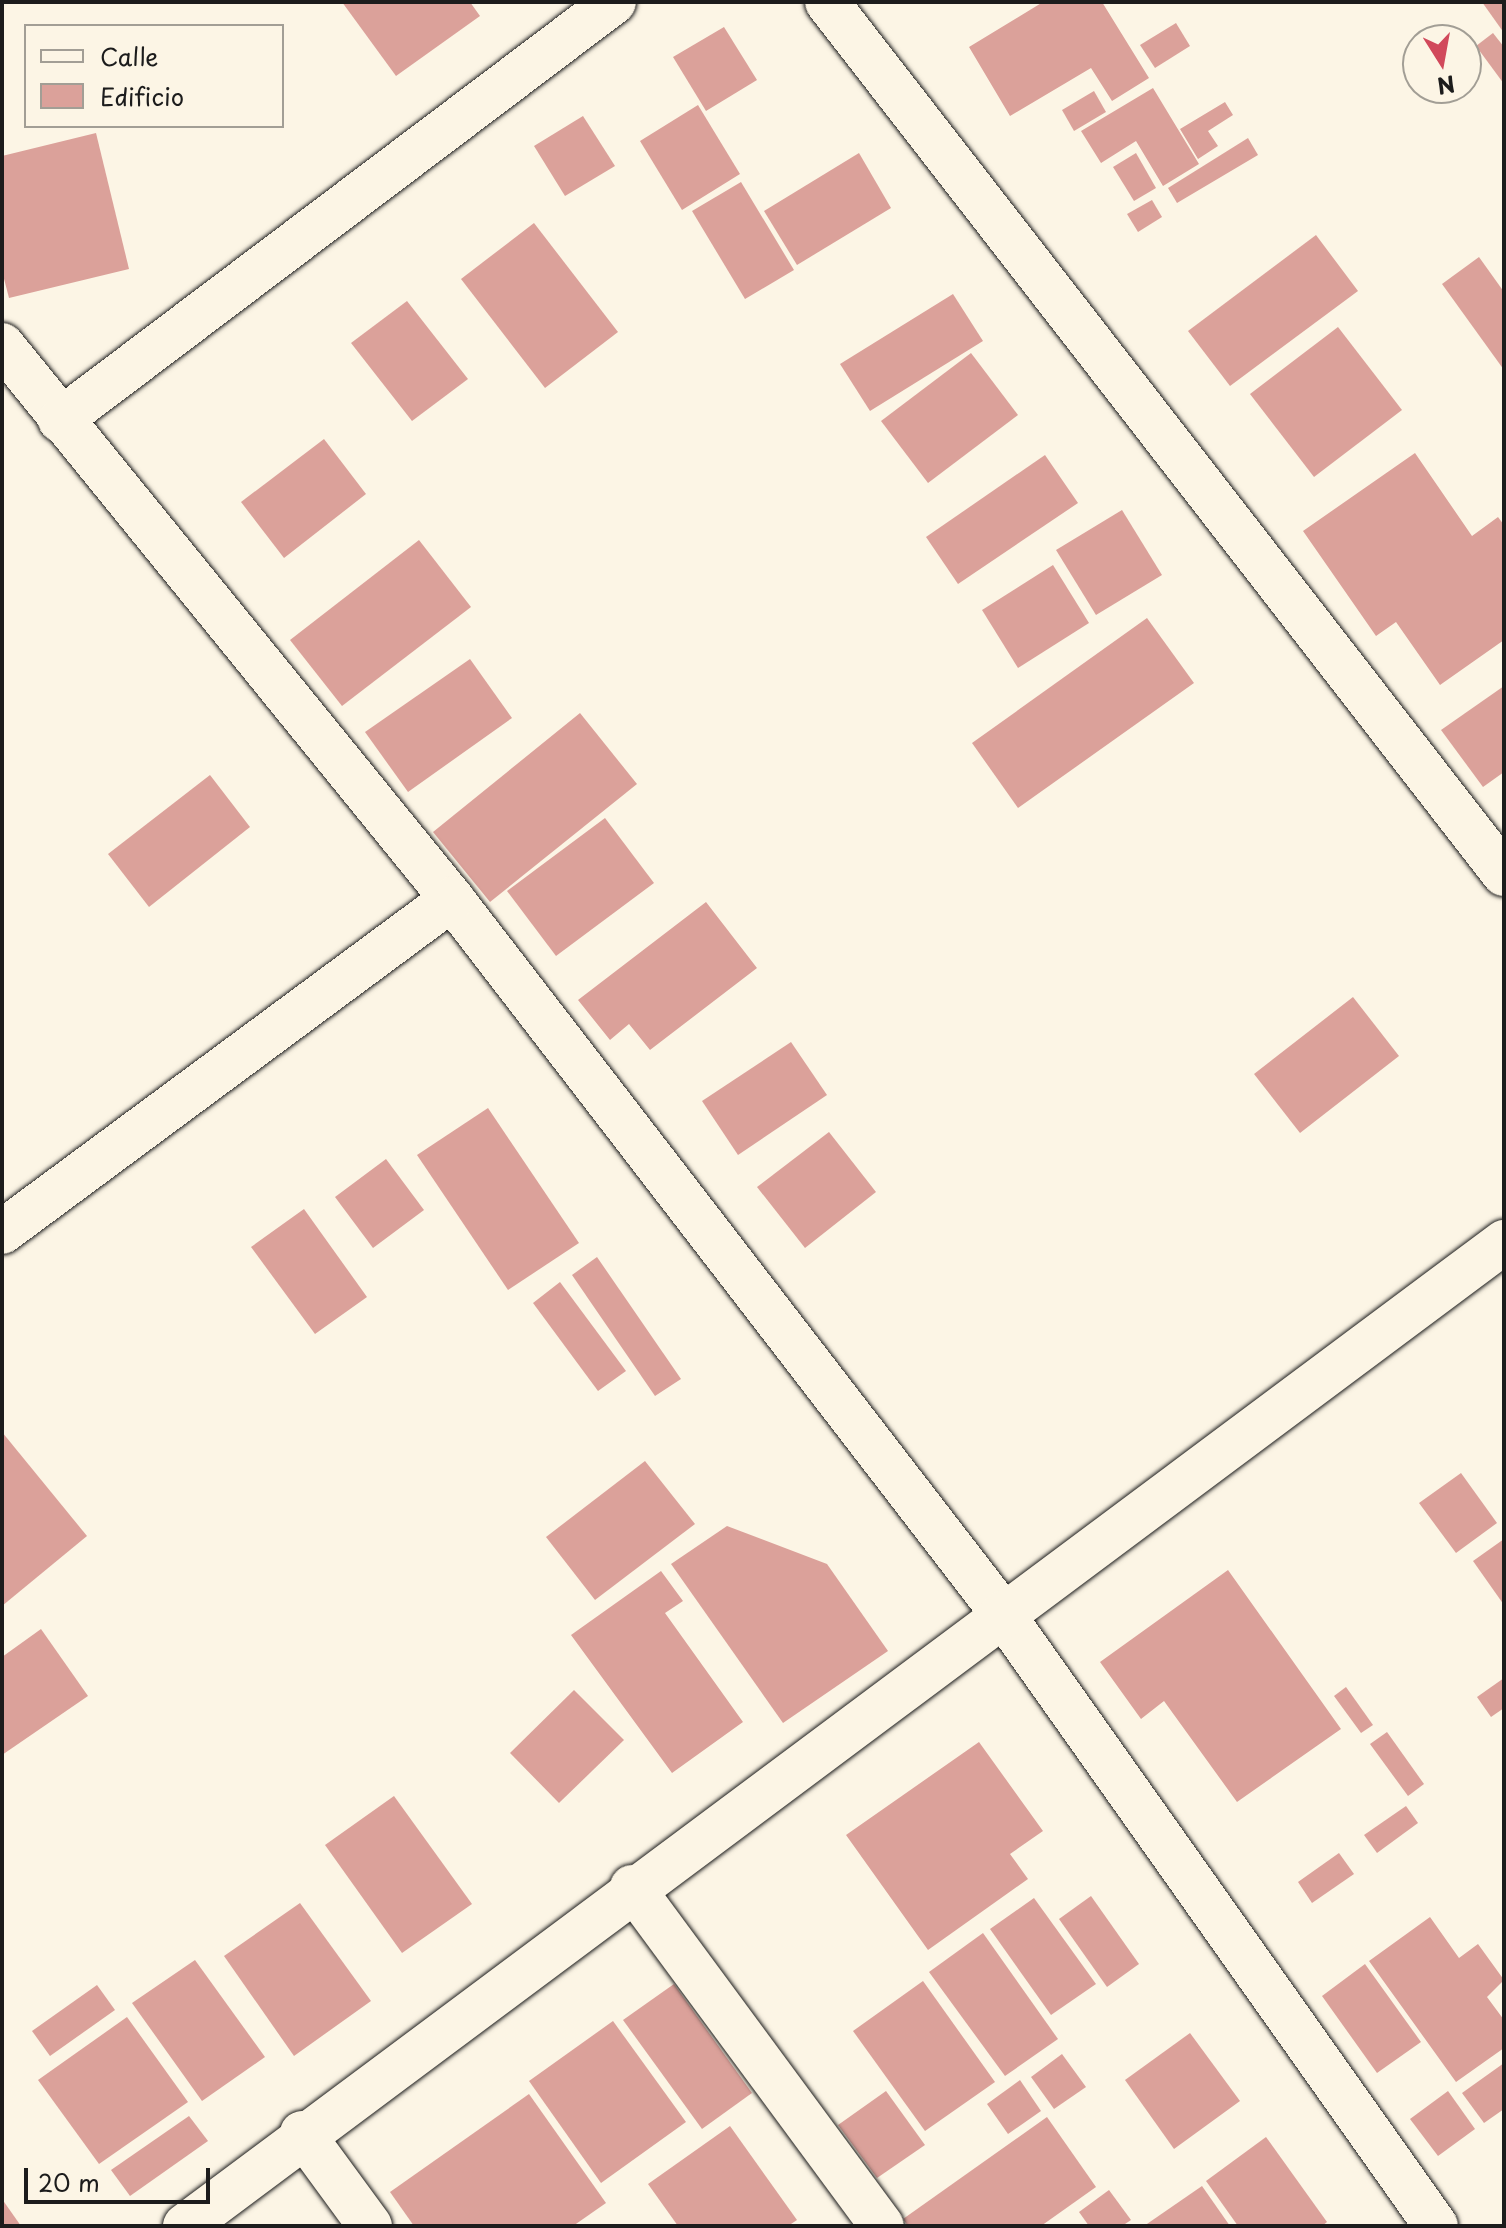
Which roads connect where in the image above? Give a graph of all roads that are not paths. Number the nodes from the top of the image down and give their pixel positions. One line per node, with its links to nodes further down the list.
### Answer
1 (614, 2): 4 (street)
2 (827, 2): 5 (street)
3 (2, 345): 4 (street)
4 (60, 420): 6 (street)
5 (1504, 874)
6 (452, 899): 7 (street); 9 (street)
7 (2, 1232)
8 (1504, 1242): 9 (street)
9 (1002, 1613): 10 (street); 15 (street)
10 (632, 1887): 11 (street); 14 (street)
11 (302, 2133): 12 (street); 13 (street)
12 (185, 2226)
13 (370, 2226)
14 (882, 2226)
15 (1436, 2226)

